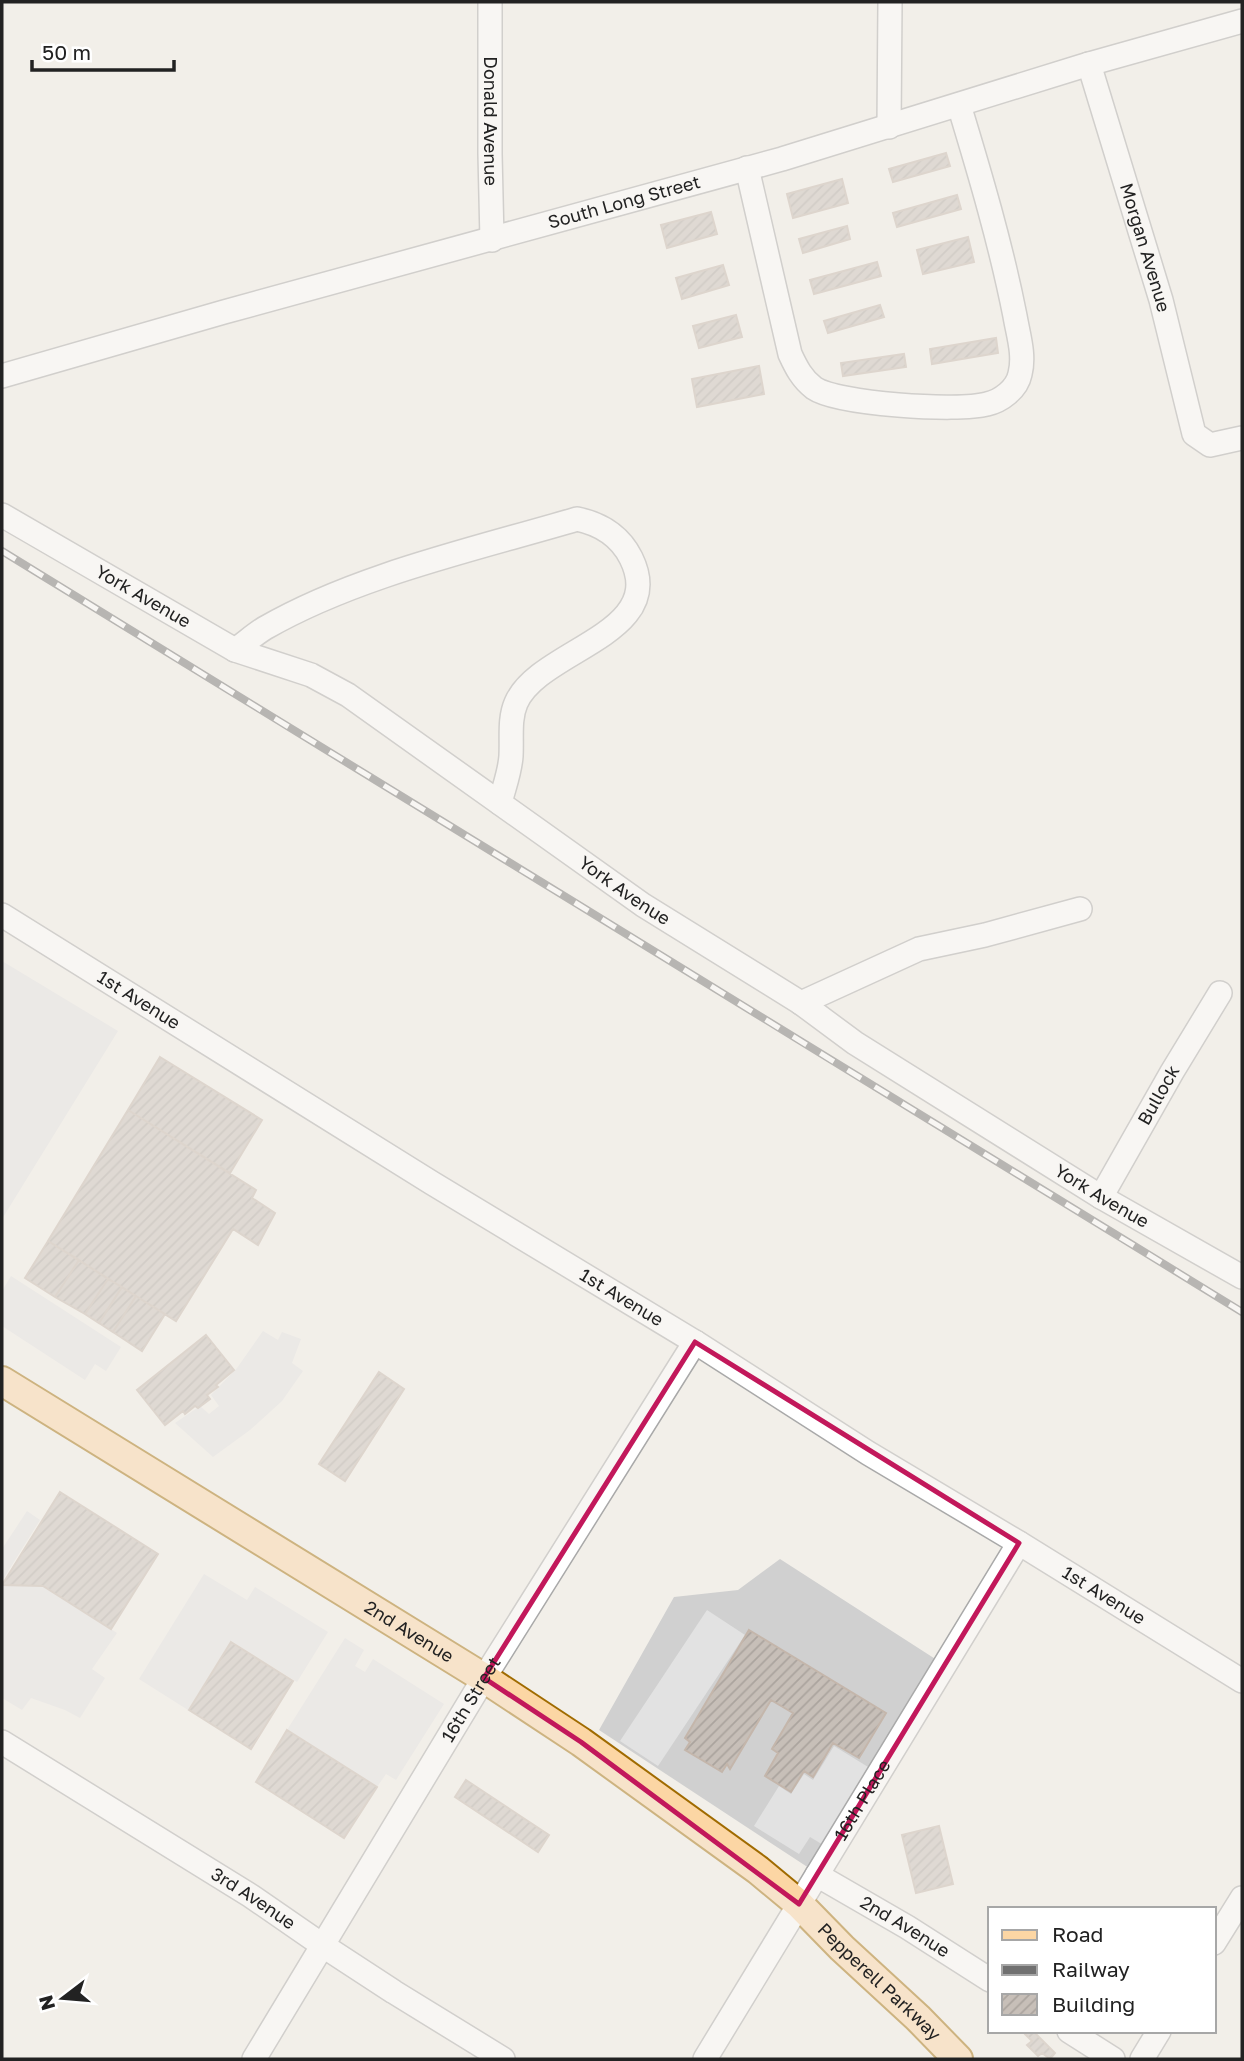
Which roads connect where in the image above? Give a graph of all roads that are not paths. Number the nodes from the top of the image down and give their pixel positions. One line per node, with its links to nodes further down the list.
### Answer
1 (490, 2): 8 (street, Donald Avenue)
2 (890, 2): 6 (street)
3 (1242, 22): 4 (street, South Long Street)
4 (1089, 64): 5 (street, South Long Street); 10 (street, Morgan Avenue)
5 (959, 105): 6 (street, South Long Street); 7 (street)
6 (889, 127): 7 (street, South Long Street)
7 (747, 168): 8 (street, South Long Street)
8 (492, 240): 9 (street, South Long Street)
9 (2, 376)
10 (1242, 438)
11 (2, 515): 12 (street, York Avenue)
12 (235, 650): 13 (street, York Avenue); 13 (street)
13 (500, 803): 17 (street, York Avenue)
14 (1080, 909): 17 (street)
15 (2, 915): 20 (street, 1st Avenue)
16 (1220, 993): 18 (street, Bullock)
17 (801, 1003): 18 (street, York Avenue)
18 (1101, 1197): 19 (street, York Avenue)
19 (1242, 1277)
20 (695, 1342): 22 (street, 1st Avenue); 23 (street, 16th Street)
21 (2, 1381): 23 (main road, 2nd Avenue)
22 (1019, 1543): 24 (street, 1st Avenue); 26 (street, 16th Place)
23 (485, 1678): 28 (main road, 2nd Avenue); 30 (street, 16th Street)
24 (1242, 1681)
25 (2, 1742): 30 (street, 3rd Avenue)
26 (817, 1875): 28 (street, 16th Place); 31 (street, 2nd Avenue)
27 (1242, 1898): 29 (street)
28 (799, 1905): 36 (street, 16th Place); 37 (main road, Pepperell Parkway)
29 (1216, 1940)
30 (322, 1945): 34 (street, 16th Street); 35 (street, 3rd Avenue)
31 (988, 1979)
32 (1072, 2033): 38 (street)
33 (1158, 2033): 39 (street)
34 (254, 2059)
35 (503, 2059)
36 (705, 2059)
37 (957, 2059)
38 (1113, 2059)
39 (1142, 2059)

